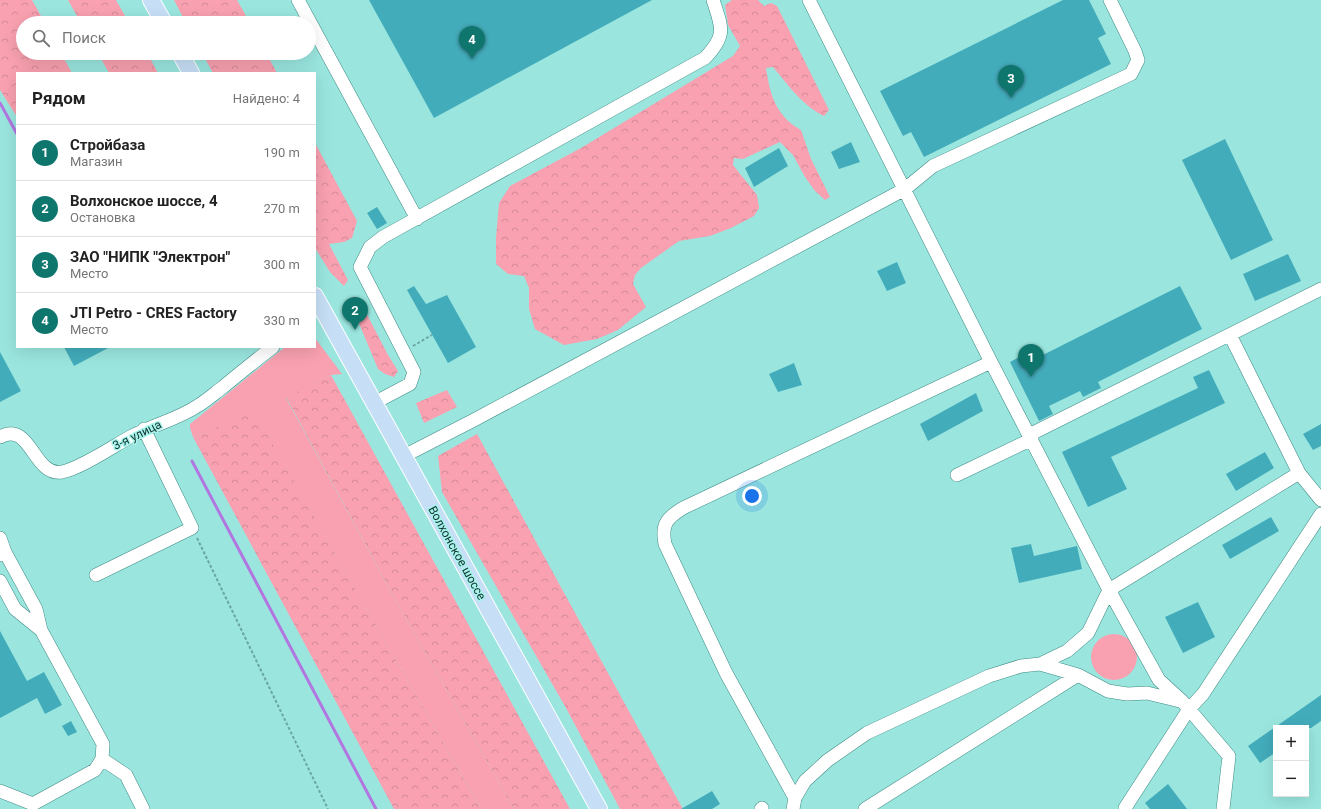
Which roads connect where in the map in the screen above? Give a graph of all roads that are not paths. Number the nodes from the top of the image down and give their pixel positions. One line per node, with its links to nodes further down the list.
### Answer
1 (151, 0): 6 (main road)
2 (298, 0): 7 (street)
3 (713, 0): 12 (street)
4 (809, 0): 11 (street)
5 (1110, 0): 11 (street)
6 (160, 16)
7 (307, 16)
8 (316, 33): 12 (street)
9 (184, 60): 10 (main road)
10 (190, 72)
11 (905, 189): 18 (street); 23 (street)
12 (417, 219): 19 (street)
13 (1321, 289): 16 (street)
14 (316, 301): 15 (main road, Волхонское шоссе)
15 (319, 315): 19 (main road, Волхонское шоссе)
16 (1230, 335): 22 (street); 24 (street)
17 (272, 348): 20 (street, 3-я улица)
18 (991, 362): 22 (street); 39 (street)
19 (374, 403): 23 (main road, Волхонское шоссе)
20 (144, 429): 21 (street, 3-я улица); 30 (street)
21 (0, 436)
22 (1030, 437): 25 (street); 32 (street)
23 (404, 456): 42 (main road, Волхонское шоссе)
24 (1299, 473): 26 (street); 32 (street)
25 (956, 475)
26 (1321, 500)
27 (1321, 514): 36 (street)
28 (0, 538): 29 (street)
29 (2, 553): 33 (street)
30 (96, 575)
31 (0, 581): 33 (street)
32 (1109, 590): 34 (street); 36 (street)
33 (41, 630): 37 (street)
34 (1040, 664): 35 (street); 39 (street)
35 (1078, 675): 36 (street); 43 (street)
36 (1185, 705): 40 (street); 44 (street)
37 (102, 759): 38 (street); 41 (street)
38 (0, 791)
39 (794, 804)
40 (1125, 808)
41 (143, 809)
42 (599, 809)
43 (865, 809)
44 (1223, 809)

